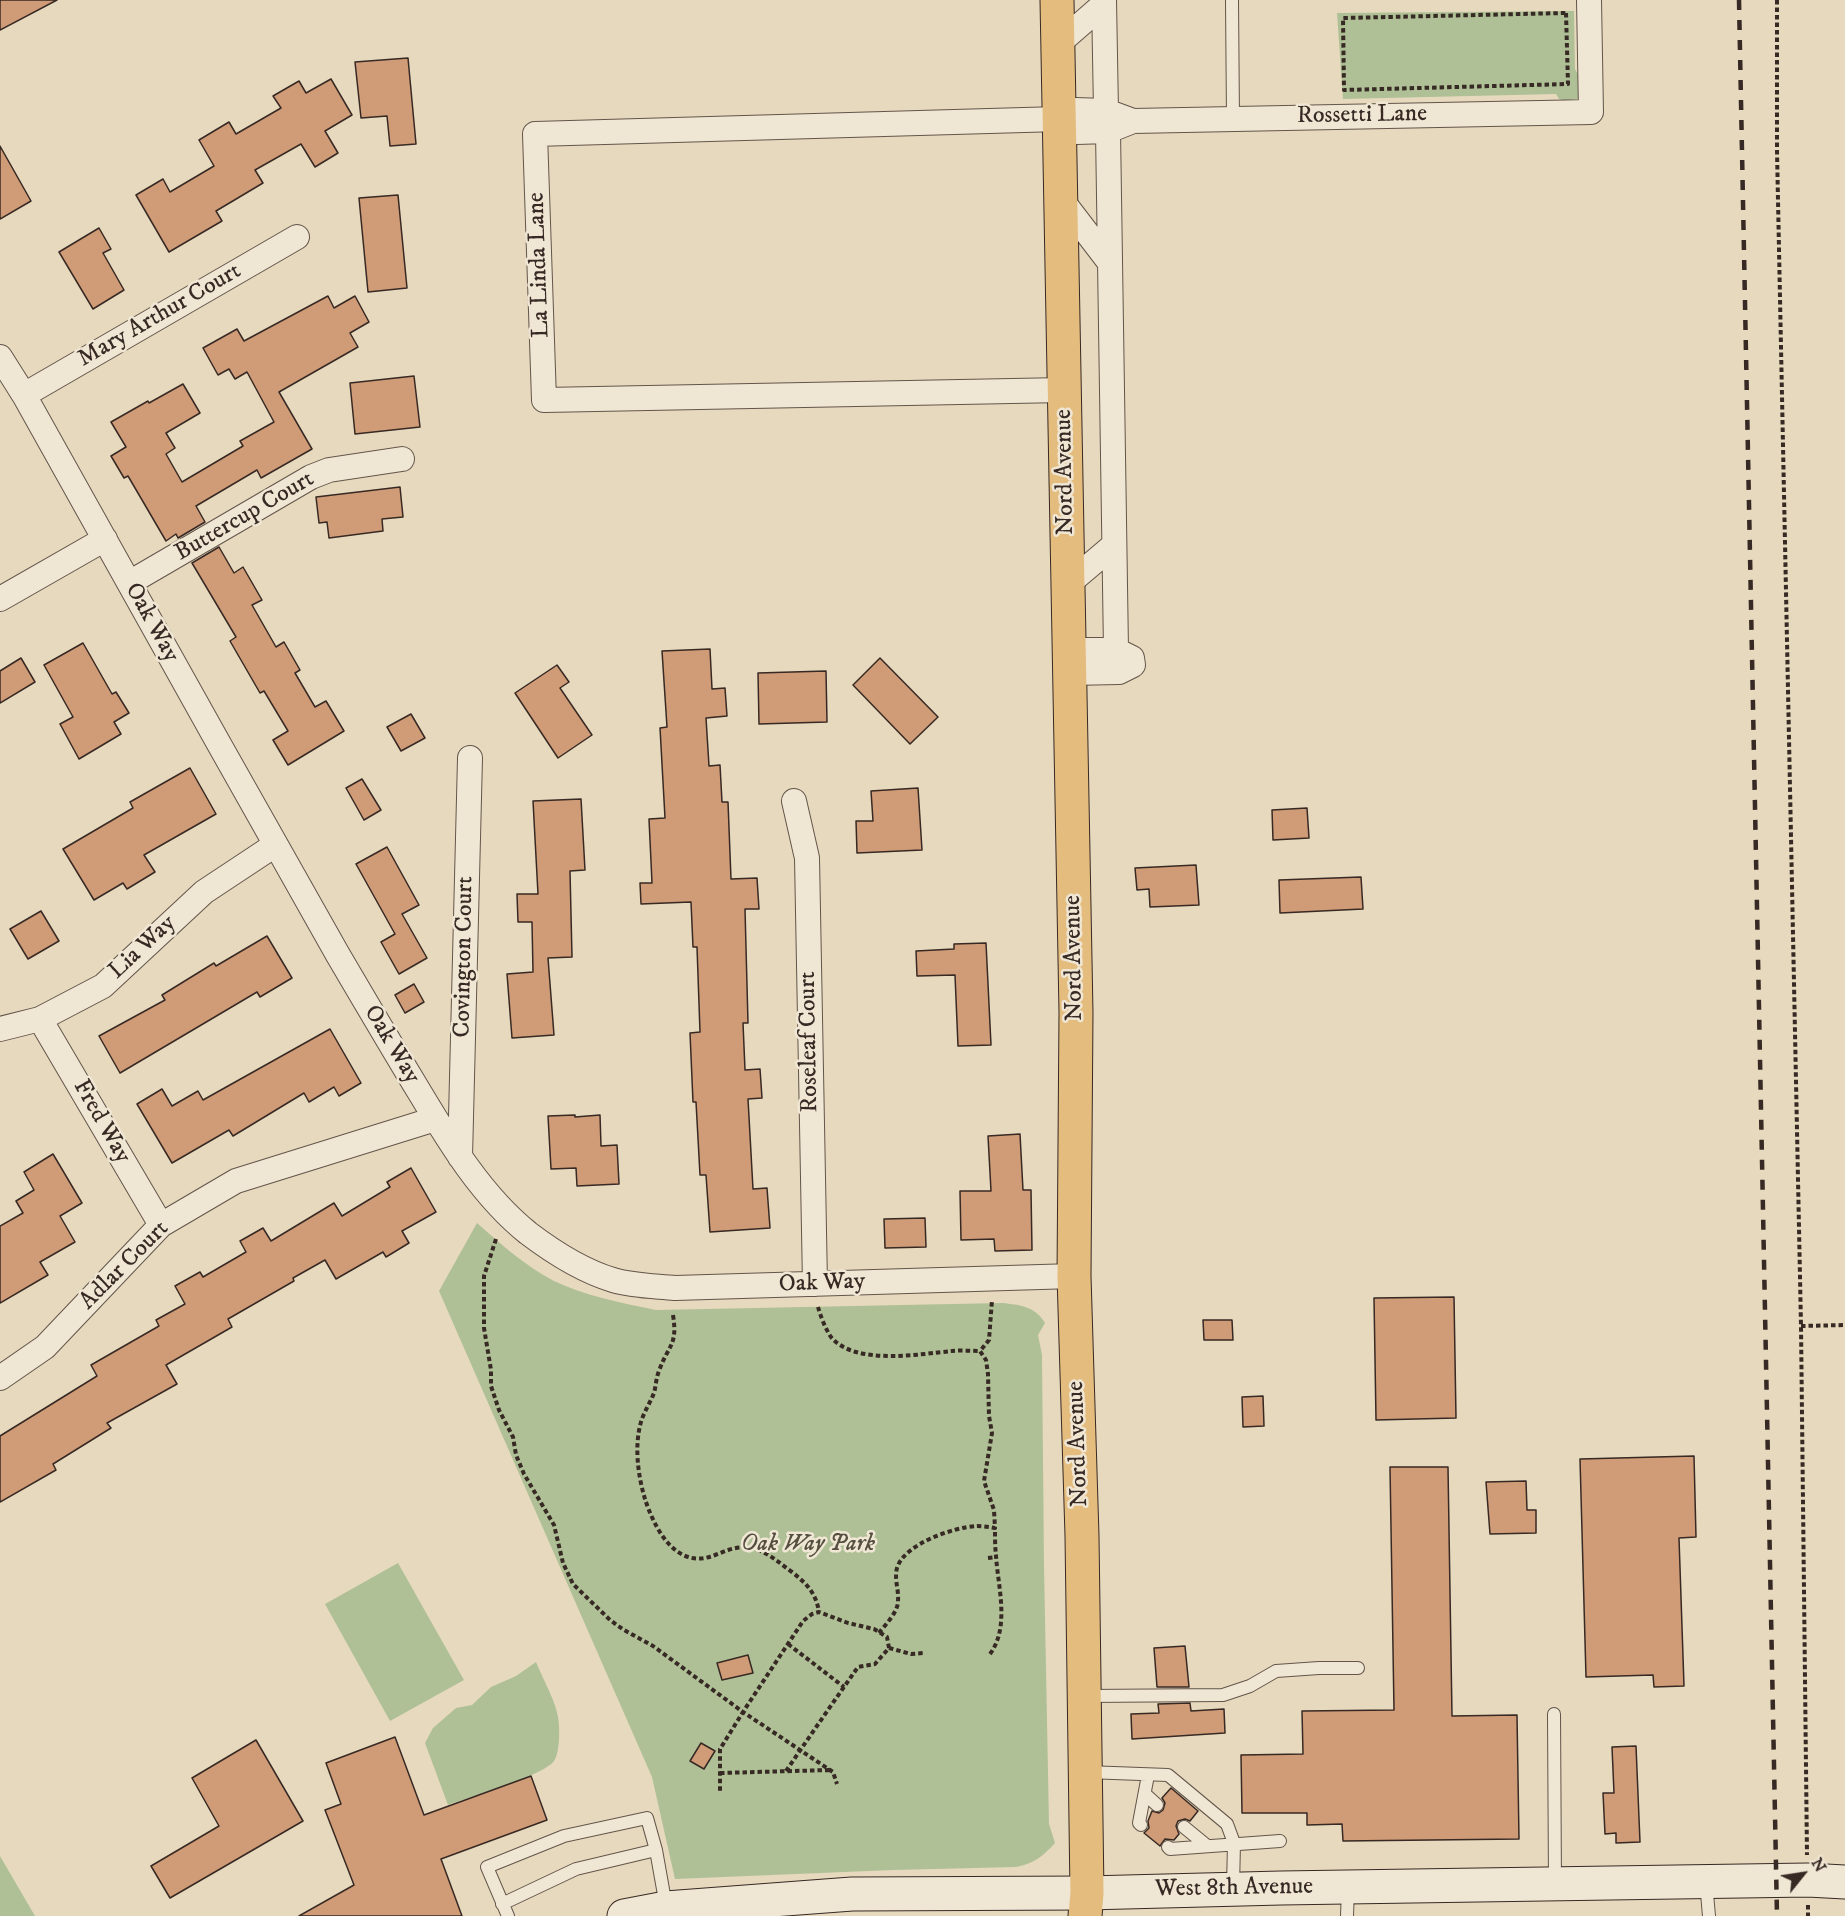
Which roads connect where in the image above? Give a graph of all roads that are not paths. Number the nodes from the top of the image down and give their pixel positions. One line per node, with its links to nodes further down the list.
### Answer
1 (1058, 0): 5 (main road, Nord Avenue)
2 (1232, 0): 7 (lane)
3 (1589, 0): 7 (street, Rossetti Lane)
4 (1104, 2): 5 (street); 8 (street, Nord Avenue)
5 (1058, 44): 6 (main road, Nord Avenue)
6 (1059, 118): 8 (street, Rossetti Lane); 9 (main road, Nord Avenue); 13 (street, La Linda Lane)
7 (1233, 119): 8 (street, Rossetti Lane)
8 (1107, 121): 11 (street, Nord Avenue)
9 (1061, 199): 11 (street); 13 (main road, Nord Avenue)
10 (297, 237): 14 (street, Mary Arthur Court)
11 (1110, 263): 17 (street, Nord Avenue)
12 (0, 357): 14 (street, Oak Way)
13 (1064, 390): 19 (main road, Nord Avenue)
14 (24, 395): 16 (street, Oak Way)
15 (402, 459): 18 (street, Buttercup Court)
16 (105, 539): 18 (street, Oak Way); 20 (street)
17 (1114, 545): 19 (street); 21 (street, Nord Avenue)
18 (129, 584): 24 (street, Oak Way)
19 (1068, 584): 21 (main road, Nord Avenue)
20 (0, 599)
21 (1070, 662): 30 (main road, Nord Avenue)
22 (470, 758): 28 (street, Covington Court)
23 (794, 801): 31 (street, Roseleaf Court)
24 (275, 845): 25 (street, Lia Way); 27 (street, Oak Way)
25 (40, 1019): 26 (street, Lia Way); 29 (street, Fred Way)
26 (0, 1029)
27 (435, 1119): 28 (street, Oak Way); 29 (street, Adlar Court)
28 (460, 1157): 31 (street, Oak Way)
29 (161, 1225): 32 (street, Adlar Court)
30 (1074, 1276): 31 (street, Oak Way); 34 (main road, Nord Avenue)
31 (816, 1295)
32 (0, 1378)
33 (1358, 1668): 34 (lane)
34 (1084, 1696): 36 (main road, Nord Avenue)
35 (1554, 1714): 49 (lane)
36 (1085, 1772): 37 (lane); 53 (main road, Nord Avenue)
37 (1148, 1775): 38 (lane); 43 (lane)
38 (1145, 1794): 39 (lane); 40 (lane)
39 (1157, 1805)
40 (1141, 1825)
41 (1185, 1827): 44 (lane)
42 (1280, 1841): 43 (lane)
43 (1234, 1843): 44 (lane); 50 (lane)
44 (1206, 1845): 45 (lane)
45 (1168, 1847)
46 (656, 1850): 52 (lane); 52 (lane); 54 (lane)
47 (1706, 1882): 48 (street, West 8th Avenue); 49 (street, West 8th Avenue); 57 (lane)
48 (1845, 1882)
49 (1555, 1884): 51 (street, West 8th Avenue)
50 (1233, 1889): 51 (street, West 8th Avenue); 53 (street, West 8th Avenue)
51 (1348, 1901)
52 (502, 1904): 56 (lane)
53 (1086, 1904): 54 (street, West 8th Avenue)
54 (666, 1908): 55 (street, West 8th Avenue)
55 (628, 1915)
56 (508, 1916)
57 (1709, 1916)

